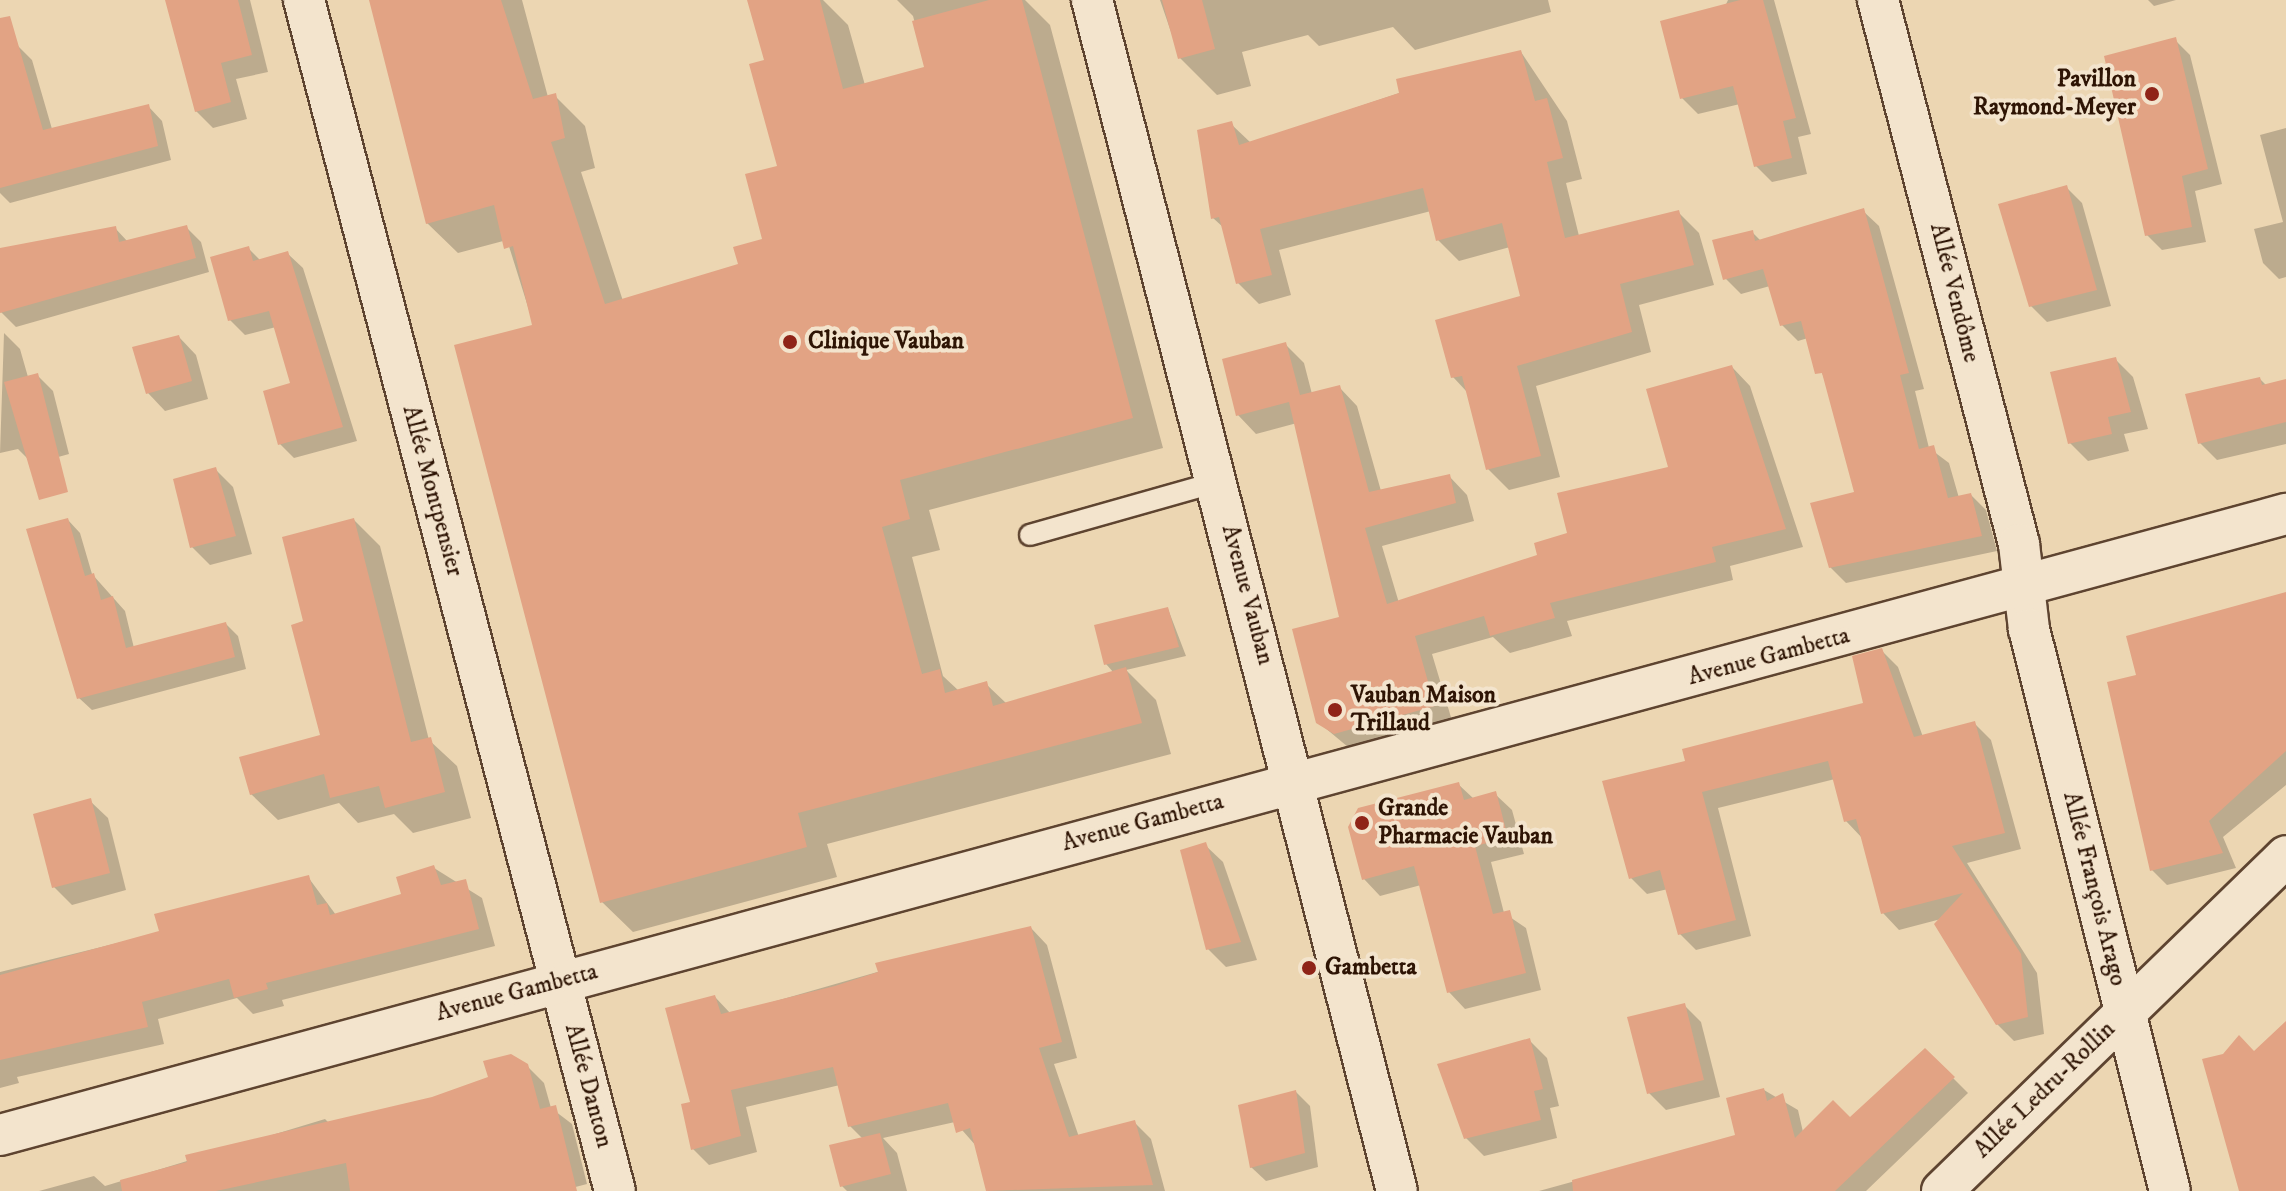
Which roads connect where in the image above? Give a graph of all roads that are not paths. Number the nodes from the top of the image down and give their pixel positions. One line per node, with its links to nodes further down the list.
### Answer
1 (304, 0): 10 (street, Allée Montpensier)
2 (1092, 0): 4 (street, Avenue Vauban)
3 (1878, 0): 7 (street, Allée Vendôme)
4 (1217, 482): 6 (lane); 8 (street, Avenue Vauban)
5 (2286, 514): 7 (street, Avenue Gambetta)
6 (1030, 535)
7 (2025, 586): 8 (street, Avenue Gambetta); 11 (street, Allée François Arago)
8 (1296, 782): 10 (street, Avenue Gambetta); 14 (street, Avenue Vauban)
9 (2286, 856): 11 (street, Allée Ledru-Rollin)
10 (561, 981): 12 (street, Avenue Gambetta); 13 (street, Allée Danton)
11 (2124, 1013): 15 (street, Allée Ledru-Rollin); 16 (street, Allée François Arago)
12 (0, 1135)
13 (615, 1191)
14 (1397, 1191)
15 (1942, 1191)
16 (2170, 1191)

